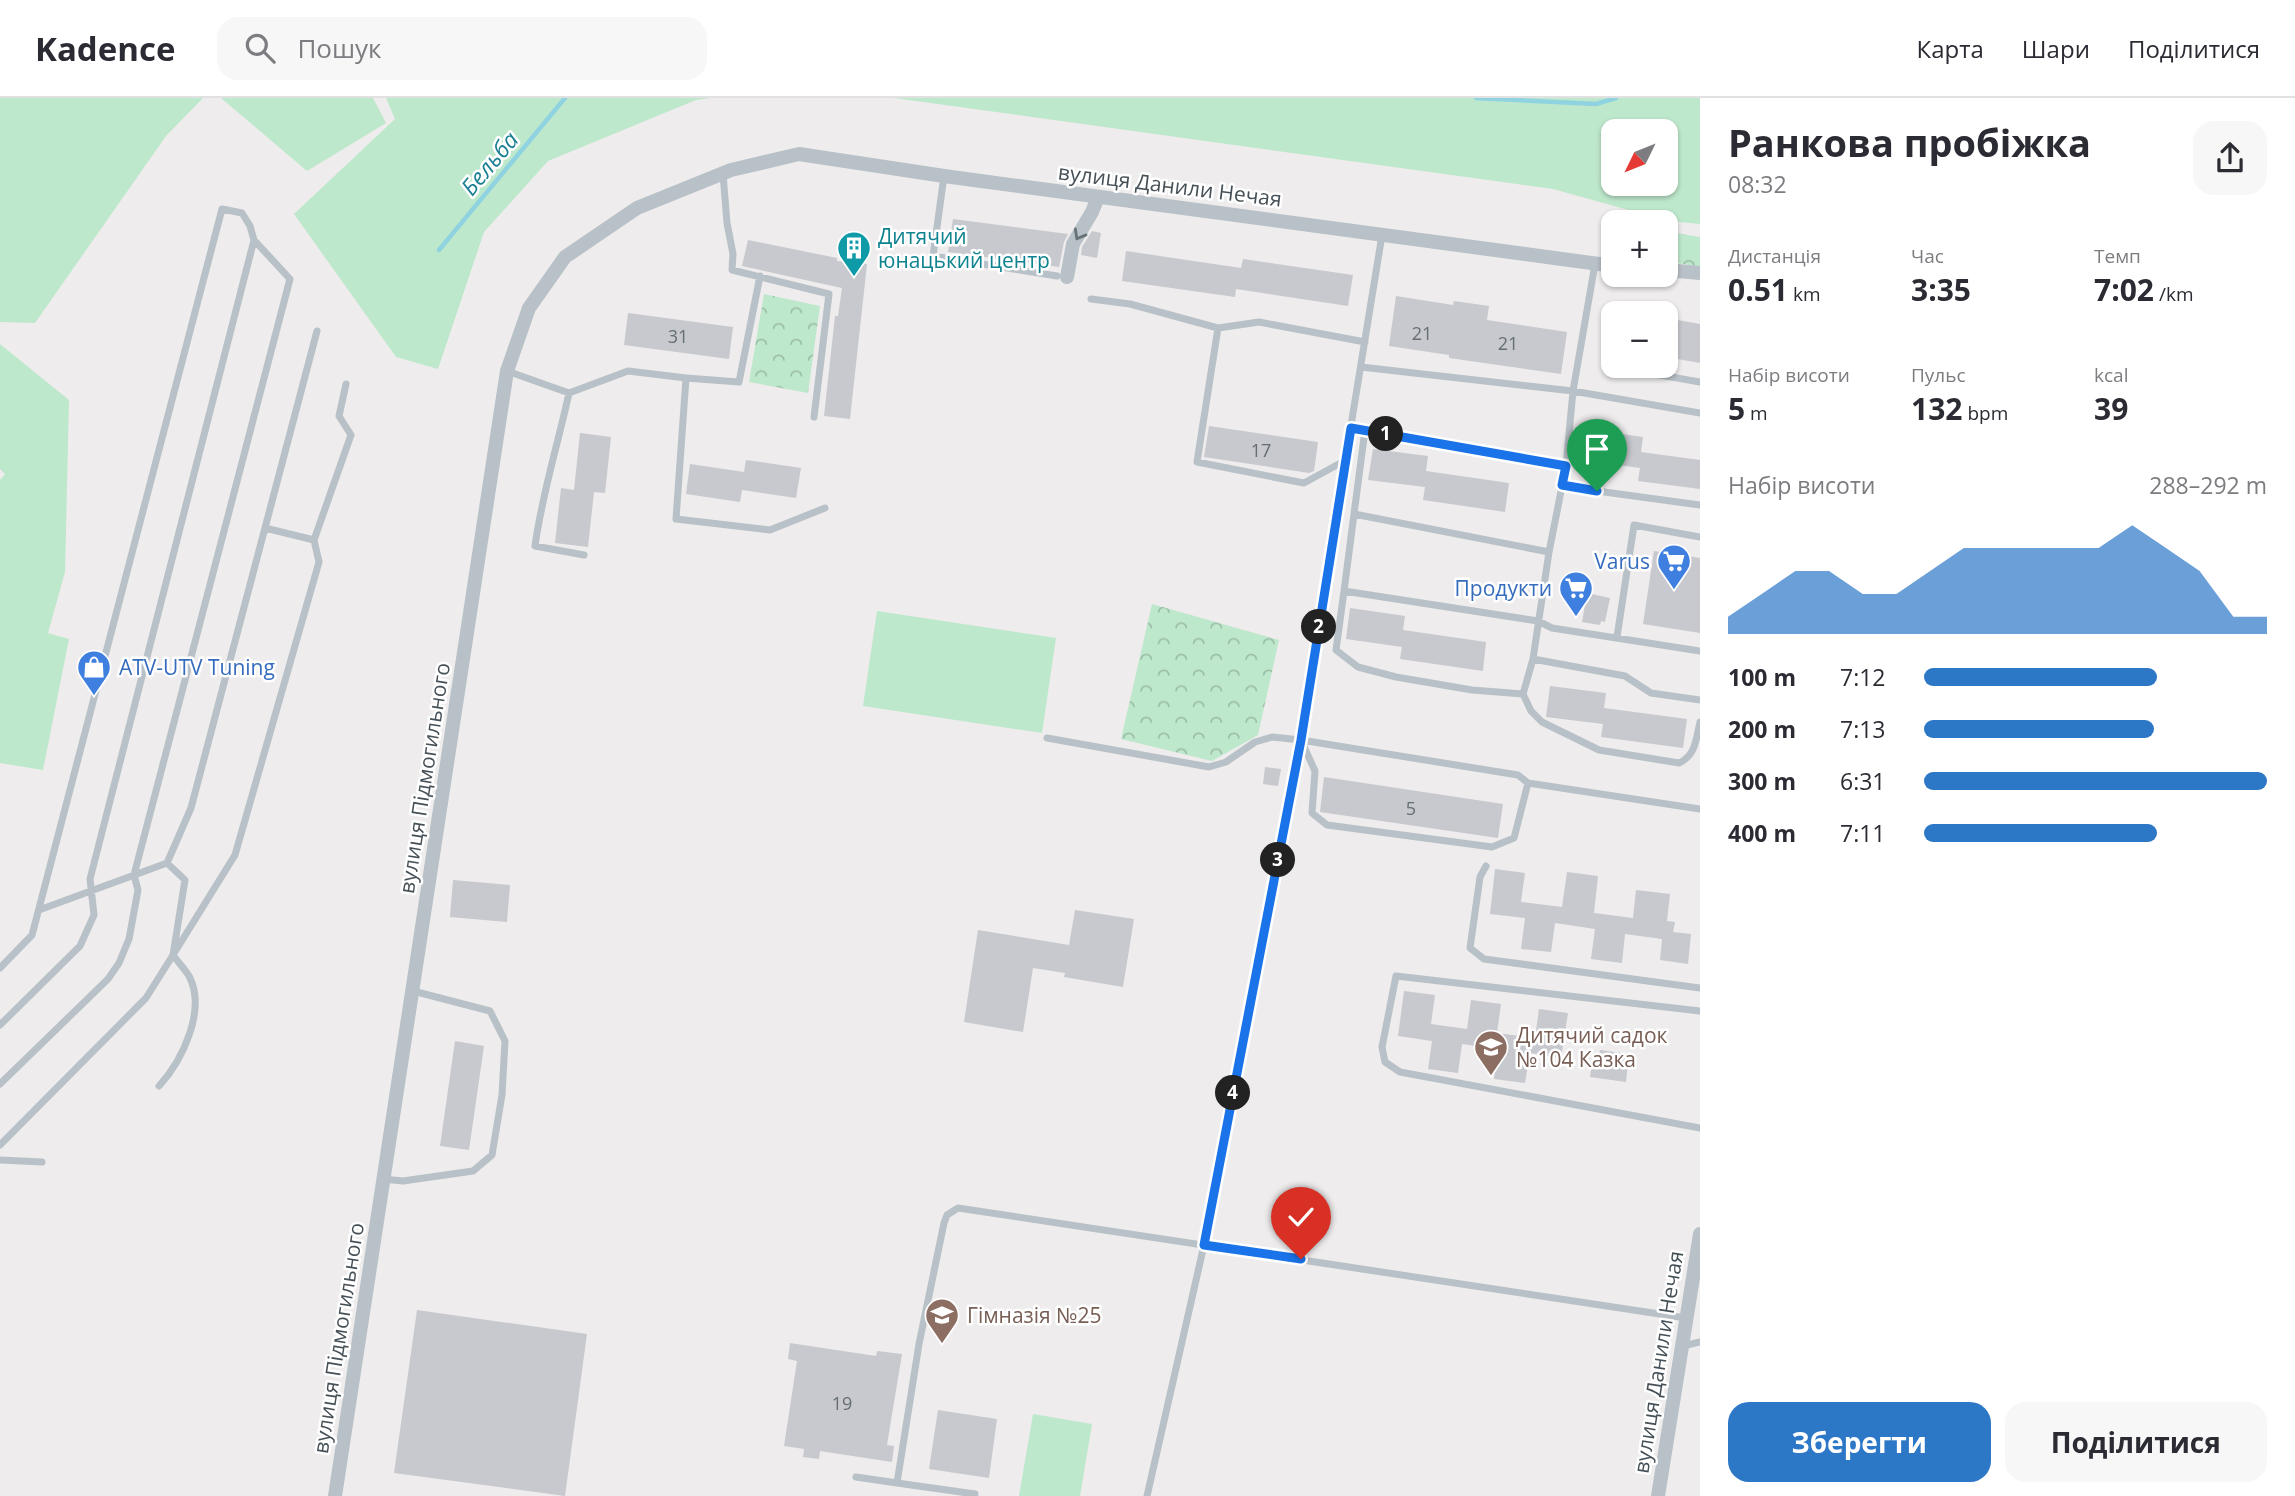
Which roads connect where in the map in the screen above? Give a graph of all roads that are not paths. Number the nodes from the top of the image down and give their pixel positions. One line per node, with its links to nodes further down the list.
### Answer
1 (723, 174): 2 (street, вулиця Данили Нечая); 10 (lane); 17 (street, вулиця Підмогильного)
2 (944, 176): 3 (street, вулиця Данили Нечая); 11 (lane)
3 (1098, 197): 4 (street, вулиця Данили Нечая); 11 (street, one-way to 11)
4 (1382, 234): 6 (street, вулиця Данили Нечая); 15 (lane)
5 (254, 240): 53 (lane); 54 (lane); 55 (lane)
6 (1595, 264): 7 (street, вулиця Данили Нечая); 22 (lane)
7 (1601, 265)
8 (1678, 271): 9 (street)
9 (1700, 273)
10 (760, 276): 18 (lane); 25 (lane)
11 (1062, 276)
12 (1091, 299): 13 (lane)
13 (1218, 328): 15 (lane); 28 (lane)
14 (317, 331): 34 (lane)
15 (1365, 342): 16 (lane)
16 (1361, 367): 22 (lane); 26 (lane)
17 (507, 371): 23 (lane); 59 (street, вулиця Підмогильного)
18 (686, 378): 23 (lane); 32 (lane)
19 (1675, 378): 20 (lane)
20 (1700, 382)
21 (346, 384): 36 (lane)
22 (1573, 391): 24 (lane); 29 (lane)
23 (569, 393): 38 (lane)
24 (1700, 413)
25 (814, 417)
26 (1351, 428): 27 (lane); 28 (lane)
27 (1365, 430): 29 (lane); 33 (lane)
28 (1346, 460): 48 (lane)
29 (1566, 466): 30 (lane)
30 (1562, 485): 31 (lane); 37 (lane)
31 (1700, 505)
32 (825, 508)
33 (1354, 514): 37 (lane); 39 (lane)
34 (265, 528): 36 (lane); 51 (lane)
35 (1700, 537): 41 (lane)
36 (314, 540): 56 (lane)
37 (1549, 552): 40 (lane)
38 (584, 555)
39 (1343, 590): 40 (lane); 44 (lane)
40 (1538, 621): 41 (lane); 43 (lane)
41 (1617, 637): 42 (lane)
42 (1700, 651)
43 (1533, 659): 44 (lane); 45 (lane)
44 (1523, 694): 46 (lane)
45 (1700, 700)
46 (1700, 722)
47 (1046, 738): 48 (lane)
48 (1301, 740): 49 (lane); 49 (lane); 70 (lane)
49 (1528, 783): 50 (lane)
50 (1700, 809)
51 (167, 863): 53 (lane); 56 (lane)
52 (1486, 866): 58 (lane)
53 (134, 875): 54 (lane); 62 (lane)
54 (92, 891): 55 (lane); 61 (lane)
55 (39, 910): 57 (lane)
56 (173, 955): 63 (lane); 65 (lane)
57 (0, 968)
58 (1700, 989)
59 (412, 990): 68 (street, вулиця Підмогильного); 68 (lane)
60 (1700, 1011): 64 (lane)
61 (0, 1025)
62 (0, 1084)
63 (159, 1086)
64 (1700, 1128)
65 (0, 1145)
66 (0, 1160): 67 (lane)
67 (42, 1162)
68 (383, 1179): 77 (street, вулиця Підмогильного)
69 (1700, 1234): 71 (street, вулиця Данили Нечая)
70 (1204, 1245): 71 (lane); 75 (lane); 78 (lane)
71 (1687, 1318): 73 (street, вулиця Данили Нечая)
72 (1700, 1342): 73 (lane)
73 (1683, 1346): 79 (street, вулиця Данили Нечая)
74 (856, 1477): 75 (lane)
75 (897, 1483): 76 (lane)
76 (975, 1494)
77 (335, 1496)
78 (1147, 1496)
79 (1658, 1496)

